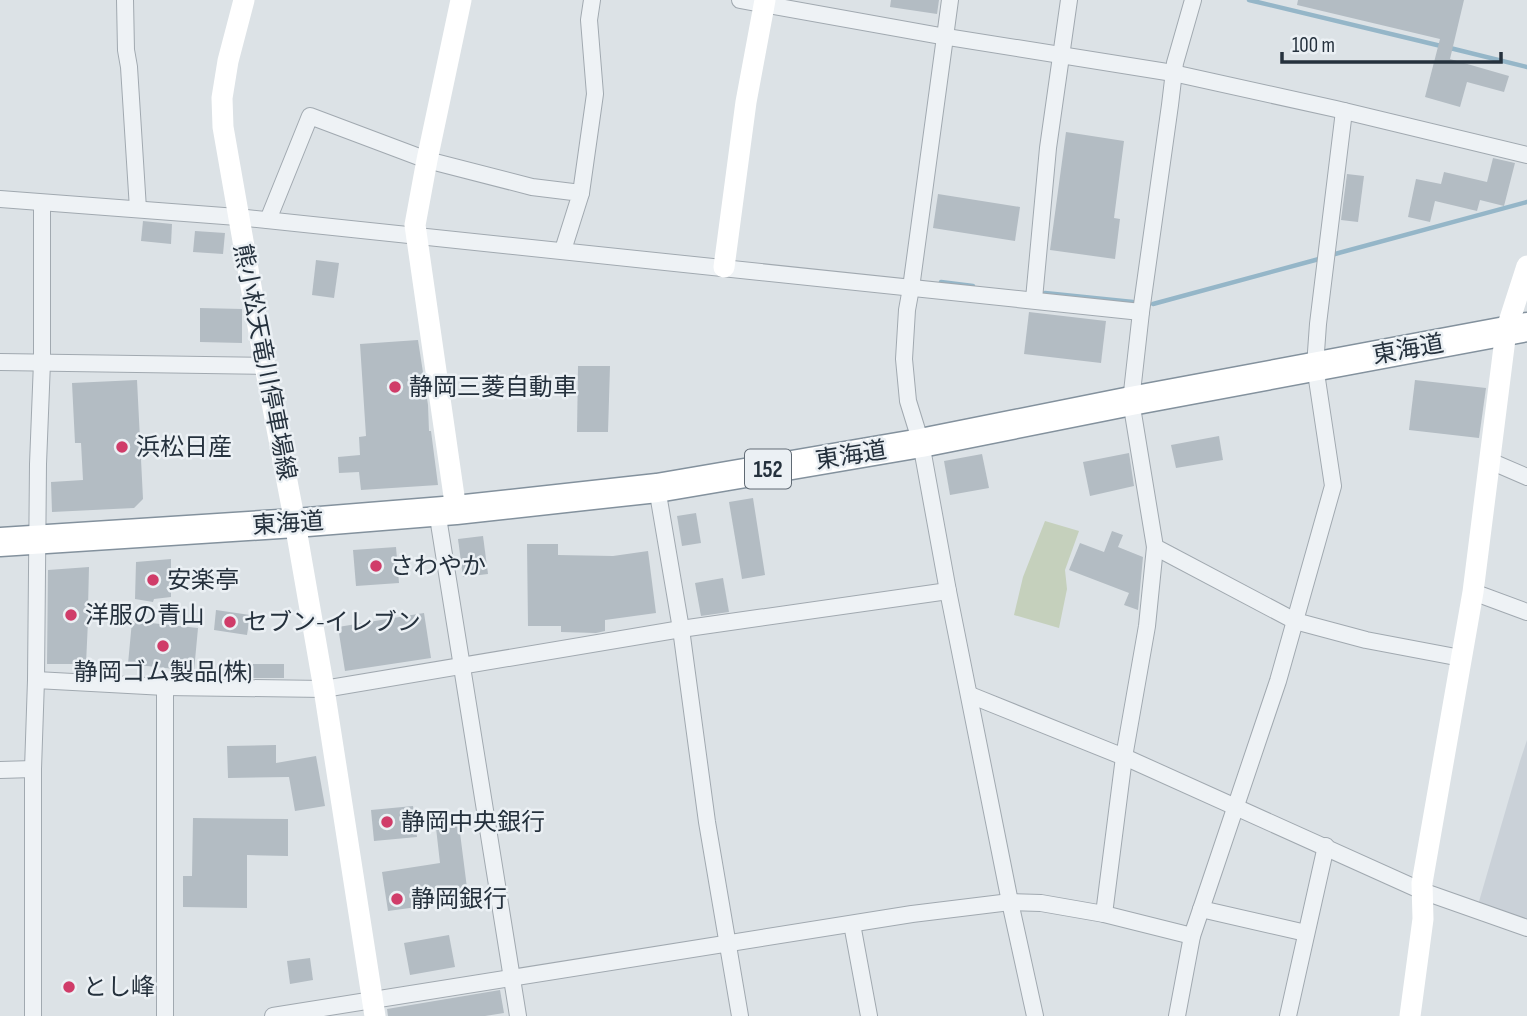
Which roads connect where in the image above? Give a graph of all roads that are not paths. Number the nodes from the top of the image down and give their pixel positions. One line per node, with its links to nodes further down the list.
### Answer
1 (124, 0): 19 (street)
2 (244, 0): 20 (street, 熊小松天竜川停車場線)
3 (461, 0): 15 (street)
4 (592, 0): 16 (street)
5 (740, 0): 9 (street)
6 (950, 0): 10 (street)
7 (1069, 0): 11 (street)
8 (1193, 0): 12 (street)
9 (765, 2): 10 (street); 25 (street)
10 (946, 37): 11 (street); 26 (street)
11 (1060, 55): 12 (street); 27 (street)
12 (1173, 73): 13 (street); 28 (street)
13 (1344, 111): 14 (street); 33 (street)
14 (1527, 155)
15 (427, 160): 16 (street); 21 (street); 22 (street)
16 (581, 193): 23 (street)
17 (0, 200): 18 (street)
18 (42, 203): 19 (street); 31 (street)
19 (138, 209): 20 (street)
20 (237, 217): 21 (street); 32 (street, 熊小松天竜川停車場線)
21 (268, 220): 22 (street)
22 (416, 237): 23 (street); 39 (street)
23 (563, 250): 25 (street)
24 (1527, 266): 29 (street)
25 (724, 267): 26 (street)
26 (911, 288): 27 (street); 35 (street)
27 (1034, 299): 28 (street)
28 (1141, 312): 34 (street)
29 (1517, 329): 33 (highway, 東海道 / 152); 36 (street)
30 (0, 362): 31 (street)
31 (42, 362): 32 (street); 41 (street)
32 (265, 366): 40 (street, 熊小松天竜川停車場線)
33 (1315, 366): 34 (highway, 東海道 / 152); 47 (street)
34 (1131, 401): 35 (highway, 東海道 / 152); 43 (street)
35 (921, 443): 38 (highway, 東海道 / 152); 44 (street)
36 (1490, 461): 37 (street); 45 (street)
37 (1527, 477)
38 (657, 488): 39 (highway, 東海道 / 152); 48 (street)
39 (447, 511): 40 (highway, 東海道 / 152); 50 (street)
40 (295, 523): 41 (highway, 東海道 / 152); 53 (street, 熊小松天竜川停車場線)
41 (38, 539): 42 (highway, 東海道 / 152); 51 (street)
42 (0, 542)
43 (1155, 547): 47 (street); 55 (street)
44 (948, 591): 48 (street); 54 (street)
45 (1473, 592): 46 (street); 49 (street)
46 (1527, 612)
47 (1295, 621): 49 (street); 58 (street)
48 (681, 629): 50 (street); 68 (street)
49 (1461, 658): 60 (street)
50 (462, 665): 53 (street); 69 (street)
51 (36, 680): 52 (street); 56 (street)
52 (165, 687): 53 (street); 72 (street)
53 (324, 689): 70 (street, 熊小松天竜川停車場線)
54 (970, 695): 55 (street); 61 (street)
55 (1124, 757): 58 (street); 63 (street)
56 (33, 769): 57 (street); 71 (street)
57 (0, 770)
58 (1235, 805): 59 (street); 62 (street)
59 (1326, 846): 60 (street); 66 (street)
60 (1422, 891): 65 (street); 80 (street)
61 (1010, 902): 63 (street); 64 (street); 77 (street)
62 (1201, 909): 66 (street); 67 (street)
63 (1104, 914): 67 (street)
64 (852, 924): 68 (street); 76 (street)
65 (1527, 928)
66 (1306, 933): 79 (street)
67 (1192, 936): 78 (street)
68 (727, 943): 69 (street); 75 (street)
69 (513, 978): 70 (street); 74 (street)
70 (374, 1008): 73 (street)
71 (33, 1016)
72 (166, 1016)
73 (273, 1016)
74 (519, 1016)
75 (740, 1016)
76 (869, 1016)
77 (1035, 1016)
78 (1177, 1016)
79 (1288, 1016)
80 (1410, 1016)

